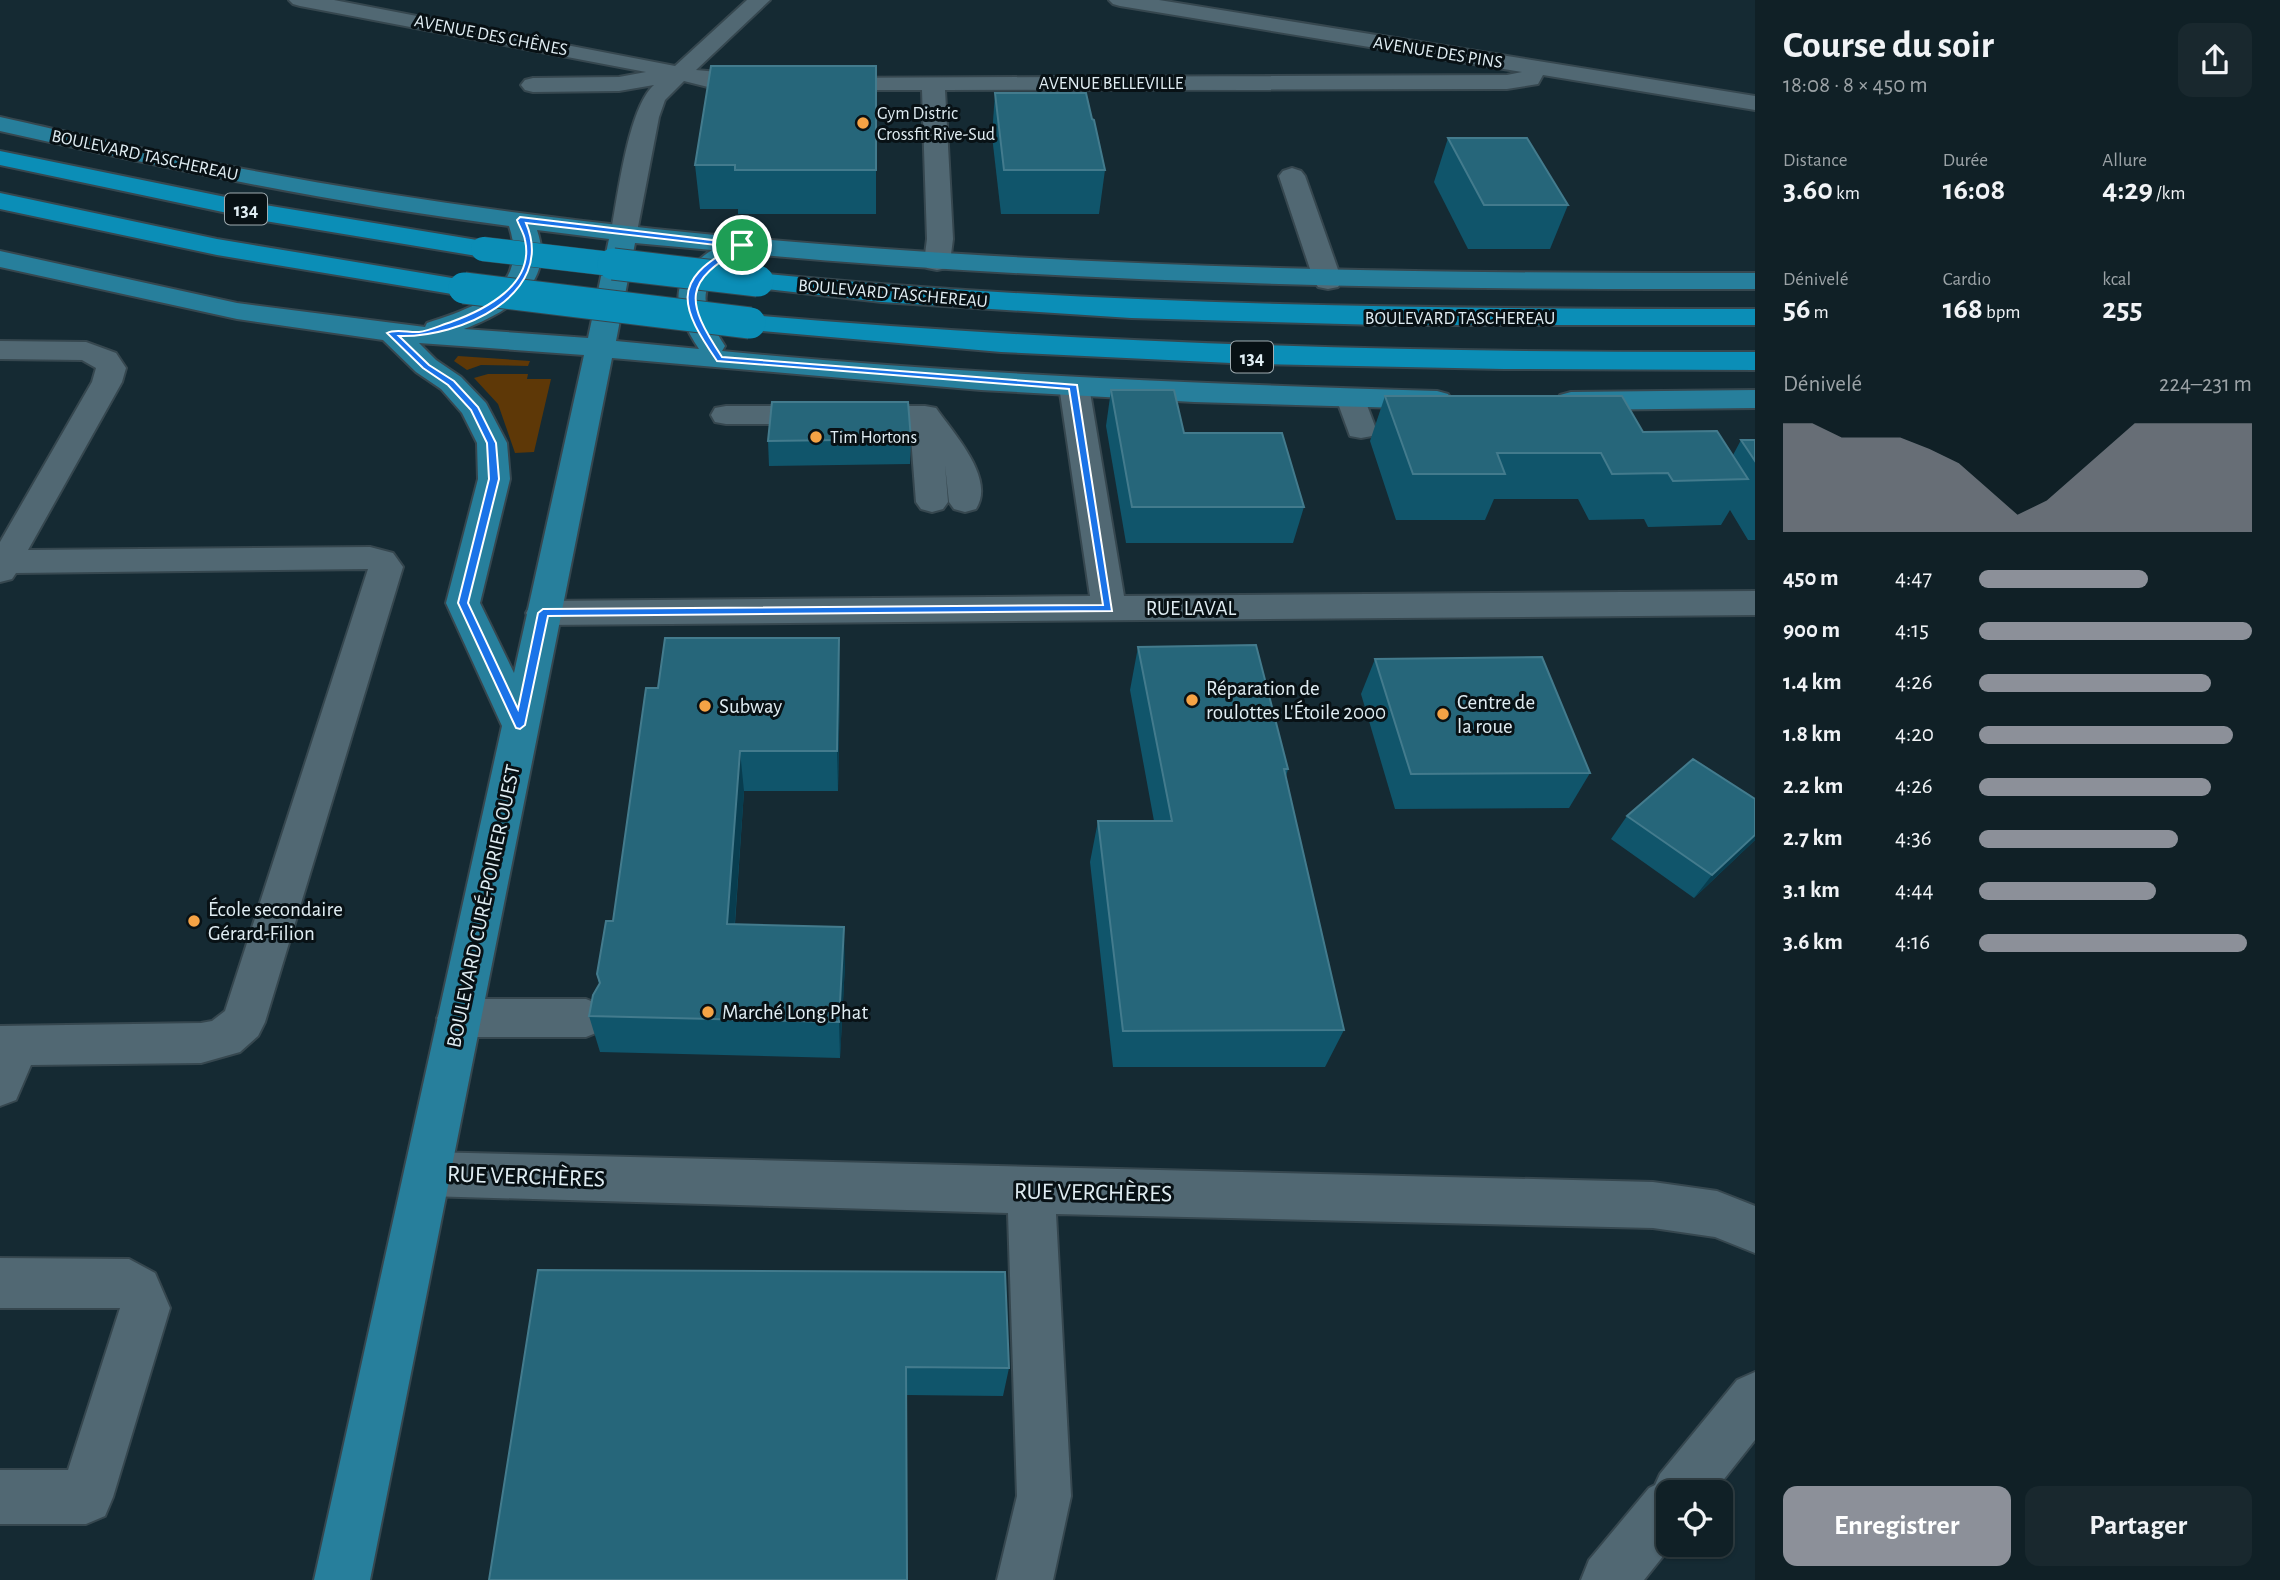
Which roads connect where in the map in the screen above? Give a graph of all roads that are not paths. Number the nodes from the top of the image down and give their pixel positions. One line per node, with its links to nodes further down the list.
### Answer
1 (300, 0): 5 (street, AVENUE DES CHÊNES)
2 (759, 0): 5 (street)
3 (1120, 0): 4 (street, AVENUE DES PINS)
4 (1536, 68): 6 (street, AVENUE BELLEVILLE); 8 (street, AVENUE DES PINS)
5 (680, 74): 6 (street, AVENUE BELLEVILLE); 7 (street); 14 (street)
6 (933, 83): 17 (street)
7 (533, 85)
8 (1755, 103)
9 (0, 124): 13 (main road, BOULEVARD TASCHEREAU)
10 (0, 158): 20 (highway, BOULEVARD TASCHEREAU / 134, bridge)
11 (1292, 176): 18 (street)
12 (0, 201): 26 (highway, BOULEVARD TASCHEREAU / 134, bridge)
13 (520, 220): 14 (main road, BOULEVARD TASCHEREAU); 22 (main road)
14 (624, 232): 15 (main road, BOULEVARD TASCHEREAU); 23 (main road, BOULEVARD CURÉ-POIRIER OUEST)
15 (742, 245): 17 (main road, BOULEVARD TASCHEREAU); 25 (main road)
16 (0, 259): 21 (main road)
17 (937, 262): 18 (main road, BOULEVARD TASCHEREAU)
18 (1328, 281): 19 (main road, BOULEVARD TASCHEREAU)
19 (1755, 281)
20 (1755, 317)
21 (391, 333): 22 (main road); 43 (main road)
22 (421, 334): 23 (main road)
23 (600, 348): 25 (main road); 41 (main road, BOULEVARD CURÉ-POIRIER OUEST)
24 (0, 350): 37 (street)
25 (720, 360): 27 (main road)
26 (1755, 361)
27 (1073, 386): 28 (main road); 39 (street)
28 (1351, 398): 30 (main road); 34 (street)
29 (1755, 399): 31 (main road)
30 (1470, 400)
31 (1537, 400)
32 (726, 415): 33 (street)
33 (925, 415): 35 (street); 36 (street)
34 (1361, 429)
35 (932, 502)
36 (965, 502)
37 (3, 566): 46 (street)
38 (1755, 603): 39 (street, RUE LAVAL)
39 (1109, 608): 40 (street, RUE LAVAL)
40 (669, 612): 41 (street, RUE LAVAL); 42 (street)
41 (543, 613): 43 (main road, BOULEVARD CURÉ-POIRIER OUEST)
42 (664, 648)
43 (520, 725): 44 (main road, BOULEVARD CURÉ-POIRIER OUEST)
44 (459, 1018): 45 (street); 48 (main road, BOULEVARD CURÉ-POIRIER OUEST)
45 (586, 1018)
46 (9, 1046): 47 (street)
47 (0, 1086)
48 (427, 1174): 49 (street, RUE VERCHÈRES); 56 (main road, BOULEVARD CURÉ-POIRIER OUEST)
49 (1031, 1191): 50 (street, RUE VERCHÈRES); 57 (street)
50 (1755, 1230)
51 (0, 1283): 54 (street)
52 (1755, 1398): 53 (street)
53 (1689, 1480)
54 (0, 1497)
55 (1656, 1522): 58 (street)
56 (342, 1580)
57 (1025, 1580)
58 (1609, 1580)

